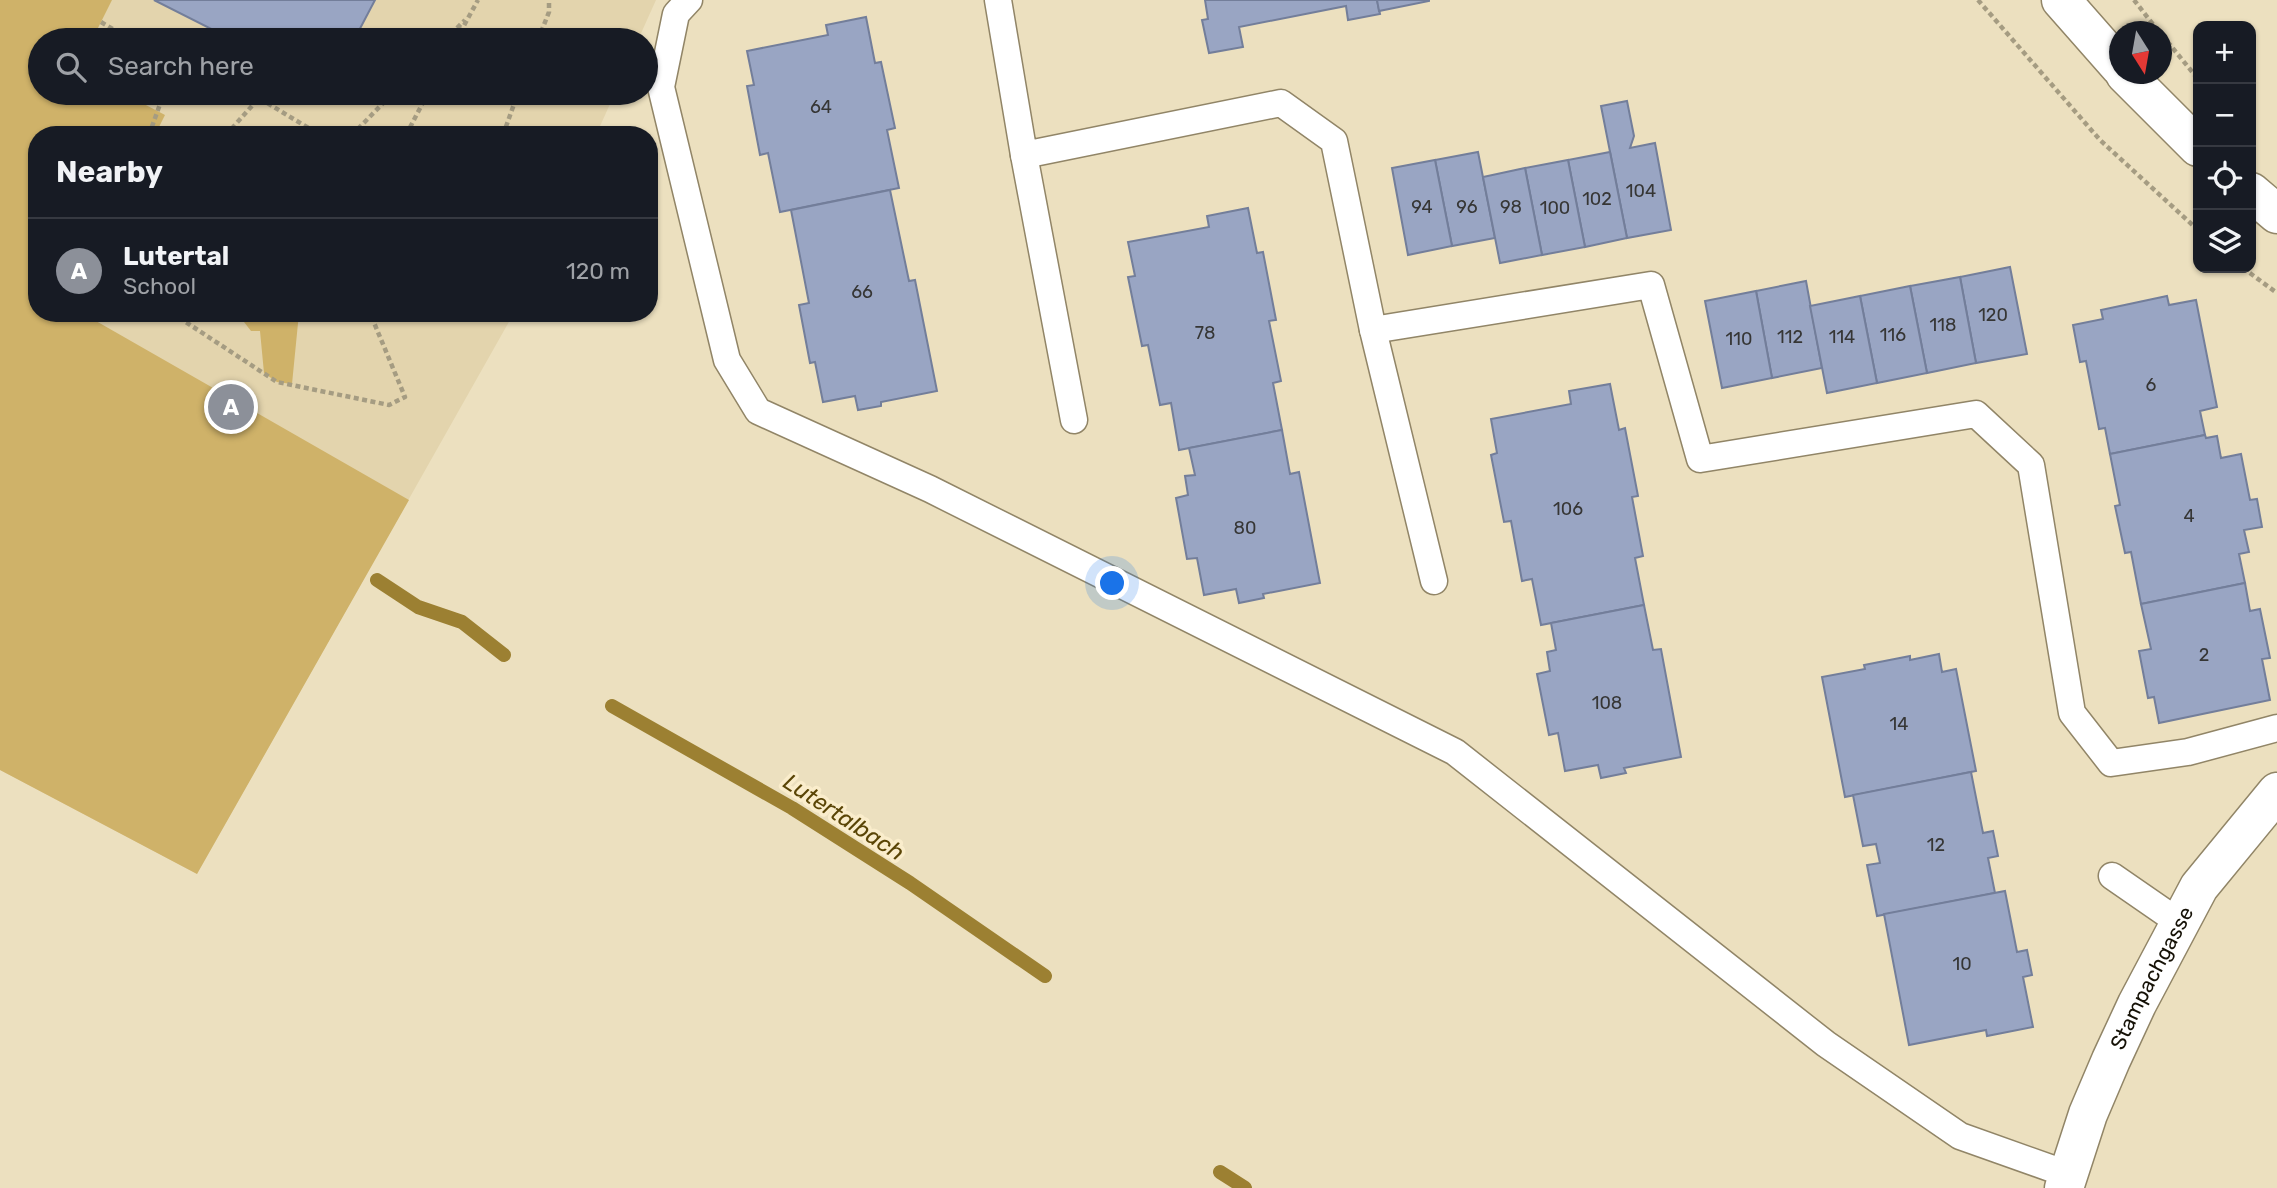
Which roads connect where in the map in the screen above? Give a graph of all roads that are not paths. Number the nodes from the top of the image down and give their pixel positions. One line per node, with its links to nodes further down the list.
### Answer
1 (689, 0): 17 (lane)
2 (998, 0): 7 (lane)
3 (2061, 0): 4 (street)
4 (2109, 55)
5 (2135, 84): 6 (street)
6 (2193, 142)
7 (1024, 155): 10 (lane); 11 (lane)
8 (2256, 196): 9 (street)
9 (2277, 214)
10 (1373, 330): 12 (lane); 13 (lane)
11 (1074, 420)
12 (1434, 581)
13 (2277, 728)
14 (2277, 792): 16 (street, Stampachgasse)
15 (2112, 876): 16 (lane)
16 (2180, 923): 17 (street, Stampachgasse)
17 (2065, 1181)

